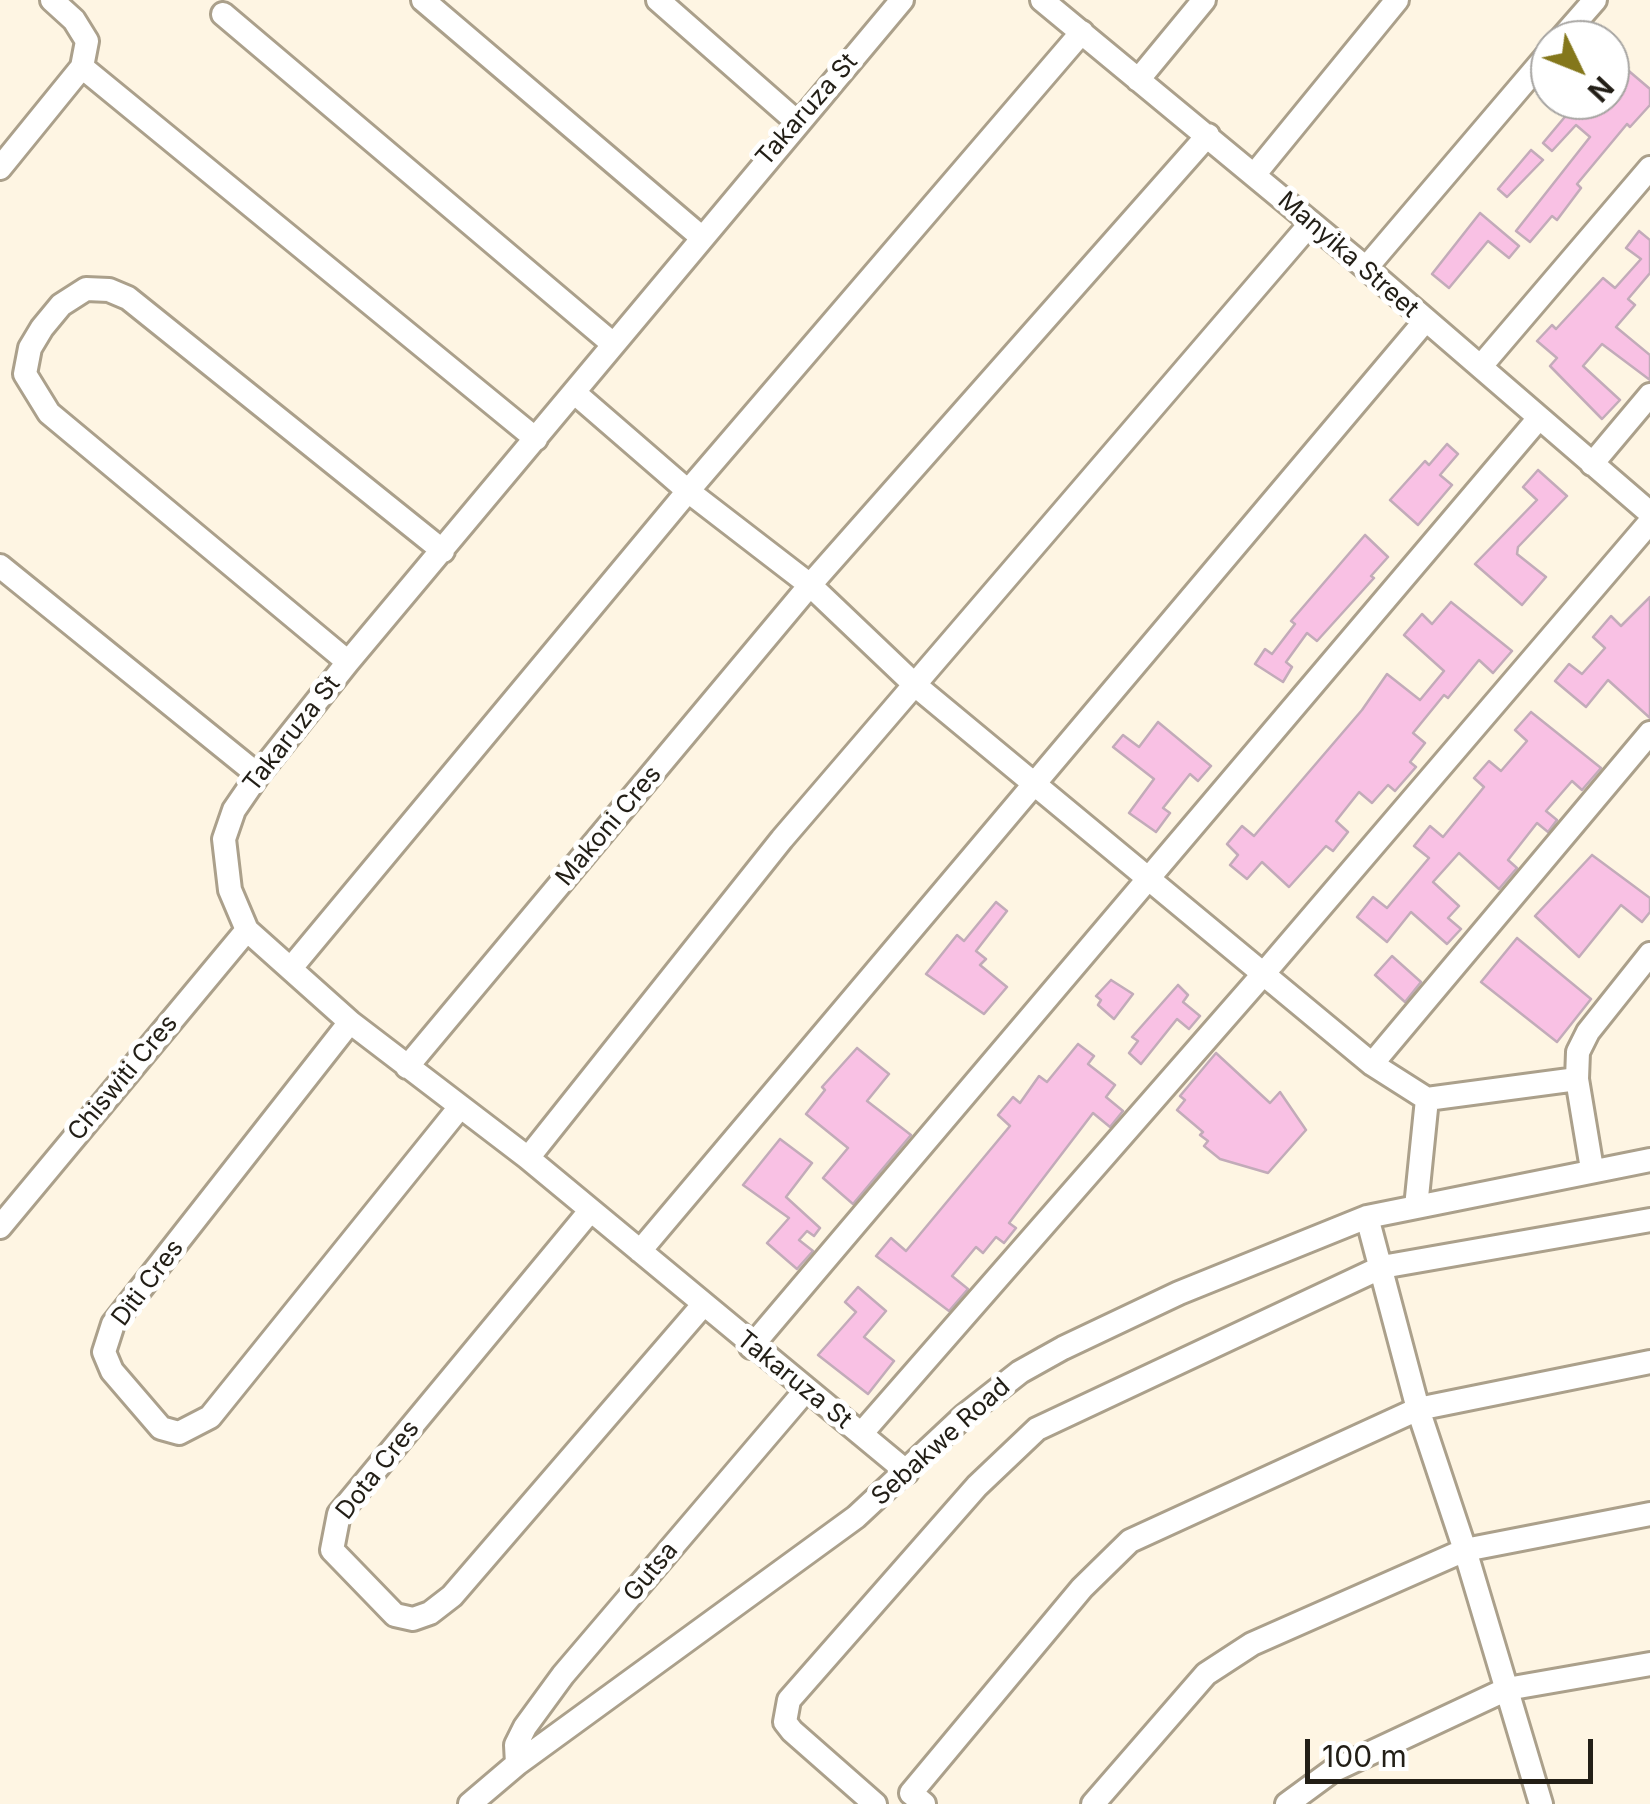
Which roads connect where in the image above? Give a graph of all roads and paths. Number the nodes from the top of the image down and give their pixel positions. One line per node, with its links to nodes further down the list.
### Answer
1 (52, 0): 12 (street)
2 (423, 0): 21 (street)
3 (658, 0): 15 (street)
4 (901, 0): 15 (street, Takaruza St)
5 (1042, 0): 11 (street, Manyika Street)
6 (1204, 0): 14 (street)
7 (1397, 0): 19 (street)
8 (1594, 0): 10 (street)
9 (223, 14): 24 (street)
10 (1577, 20)
11 (1082, 32): 14 (street, Manyika Street); 31 (street)
12 (82, 67): 17 (street); 29 (street)
13 (1530, 75): 22 (street)
14 (1138, 80): 16 (street, Manyika Street)
15 (797, 122): 21 (street, Takaruza St)
16 (1208, 134): 19 (street, Manyika Street); 36 (street, Makoni Cres)
17 (0, 168)
18 (1650, 168): 25 (street)
19 (1254, 175): 20 (street, Manyika Street)
20 (1312, 223): 22 (street, Manyika Street); 38 (street)
21 (700, 236): 24 (street, Takaruza St)
22 (1366, 268): 23 (street, Manyika Street)
23 (1425, 321): 25 (street, Manyika Street); 41 (street)
24 (613, 344): 26 (street, Takaruza St)
25 (1482, 366): 28 (street, Manyika Street)
26 (576, 394): 29 (street, Takaruza St); 31 (street)
27 (1650, 396): 30 (street)
28 (1538, 418): 30 (street, Manyika Street); 42 (street)
29 (536, 439): 34 (street, Takaruza St)
30 (1592, 464): 32 (street, Manyika Street)
31 (688, 491): 36 (street); 45 (street)
32 (1650, 513)
33 (1650, 522): 46 (street)
34 (444, 551): 37 (street, Takaruza St); 37 (street)
35 (0, 566): 40 (street)
36 (810, 585): 38 (street); 50 (street, Makoni Cres)
37 (348, 662): 40 (street, Takaruza St)
38 (914, 684): 41 (street); 54 (street)
39 (1650, 733): 49 (street)
40 (258, 775): 43 (street, Takaruza St)
41 (1034, 781): 42 (street); 62 (street)
42 (1151, 877): 46 (street); 65 (street)
43 (248, 930): 45 (street, Takaruza St); 61 (street, Chiswiti Cres)
44 (1650, 954): 47 (street)
45 (290, 968): 48 (street, Takaruza St)
46 (1265, 972): 49 (street); 69 (street)
47 (1640, 980): 51 (street)
48 (350, 1022): 50 (street, Takaruza St); 53 (street, Diti Cres)
49 (1372, 1064): 52 (street)
50 (407, 1067): 53 (street, Takaruza St)
51 (1577, 1079): 52 (street); 56 (street)
52 (1427, 1098): 57 (street)
53 (460, 1107): 54 (street, Takaruza St)
54 (528, 1158): 58 (street, Takaruza St)
55 (1650, 1160): 56 (street, Sebakwe Road)
56 (1592, 1170): 57 (street, Sebakwe Road)
57 (1416, 1207): 59 (street, Sebakwe Road)
58 (590, 1211): 62 (street, Takaruza St); 64 (street, Dota Cres)
59 (1366, 1217): 63 (street); 70 (street, Sebakwe Road)
60 (1650, 1220): 63 (street)
61 (0, 1226)
62 (640, 1251): 64 (street, Takaruza St)
63 (1382, 1267): 68 (street); 78 (street)
64 (703, 1305): 65 (street, Takaruza St)
65 (751, 1346): 67 (street, Takaruza St)
66 (1650, 1362): 68 (street)
67 (806, 1390): 69 (street, Takaruza St); 75 (street, Gutsa)
68 (1418, 1409): 72 (street); 76 (street)
69 (861, 1434): 70 (street, Takaruza St)
70 (906, 1472): 75 (street, Sebakwe Road)
71 (1650, 1514): 72 (street)
72 (1466, 1550): 74 (street); 79 (street)
73 (1650, 1664): 74 (street)
74 (1506, 1689): 80 (street); 81 (street)
75 (517, 1764): 77 (street, Sebakwe Road)
76 (911, 1800)
77 (470, 1804)
78 (875, 1804)
79 (1093, 1804)
80 (1287, 1804)
81 (1541, 1804)

